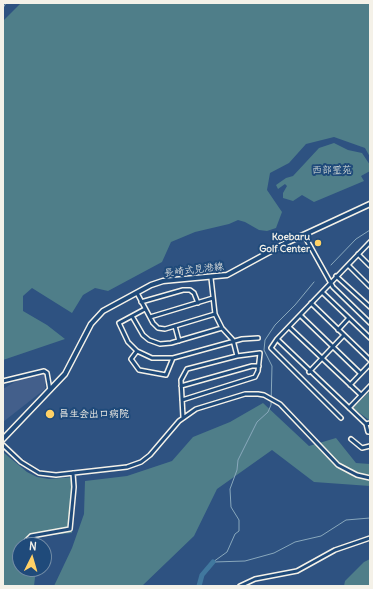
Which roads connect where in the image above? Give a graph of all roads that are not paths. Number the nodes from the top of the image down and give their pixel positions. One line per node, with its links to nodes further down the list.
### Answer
1 (370, 204): 2 (main road, 長崎式見港線)
2 (304, 236): 8 (main road, 長崎式見港線); 9 (street)
3 (369, 244): 4 (street)
4 (358, 254): 5 (street); 6 (street)
5 (348, 265): 7 (street); 10 (street)
6 (370, 266)
7 (336, 276): 9 (street); 18 (street)
8 (211, 278): 12 (main road, 長崎式見港線); 13 (street)
9 (331, 283): 11 (street); 26 (street)
10 (370, 287)
11 (322, 292): 17 (street); 25 (street)
12 (136, 293): 15 (street); 51 (main road, 長崎式見港線)
13 (214, 298): 16 (street); 21 (street)
14 (370, 298): 18 (street)
15 (141, 302): 16 (street); 20 (street)
16 (198, 302): 24 (street)
17 (311, 303): 23 (street); 30 (street)
18 (366, 303): 19 (street)
19 (370, 307)
20 (145, 309): 22 (street); 24 (street)
21 (215, 314): 27 (street); 29 (street)
22 (132, 316): 35 (street); 38 (street)
23 (300, 316): 28 (street); 37 (street)
24 (150, 317): 27 (street)
25 (349, 318): 30 (street); 33 (street)
26 (370, 322)
27 (175, 326): 35 (street)
28 (289, 327): 34 (street); 41 (street)
29 (222, 328): 35 (street); 36 (street)
30 (338, 330): 31 (street)
31 (344, 335): 37 (street); 42 (street)
32 (258, 338): 36 (street)
33 (370, 338)
34 (277, 339): 45 (street); 56 (street)
35 (179, 341)
36 (233, 341): 39 (street); 40 (street)
37 (333, 347): 41 (street); 46 (street)
38 (137, 351): 40 (street); 40 (street)
39 (237, 356): 44 (street); 49 (street)
40 (173, 358)
41 (322, 358): 45 (street); 48 (street)
42 (370, 360)
43 (370, 364): 46 (street)
44 (259, 366): 49 (street); 53 (street)
45 (310, 372): 54 (street)
46 (360, 373): 48 (street)
47 (3, 381): 51 (street)
48 (350, 385): 52 (street)
49 (181, 386): 53 (street)
50 (370, 386): 52 (street)
51 (50, 390): 60 (main road, 長崎式見港線)
52 (361, 396): 54 (street)
53 (182, 400): 55 (street)
54 (349, 408): 58 (street)
55 (183, 417): 64 (street); 65 (street)
56 (341, 418)
57 (370, 423): 58 (street)
58 (366, 424): 59 (street)
59 (370, 432)
60 (3, 439)
61 (351, 439): 63 (street)
62 (3, 445): 64 (street)
63 (370, 446)
64 (73, 473): 66 (street)
65 (370, 478)
66 (30, 537)
67 (370, 538): 68 (street)
68 (240, 586)

